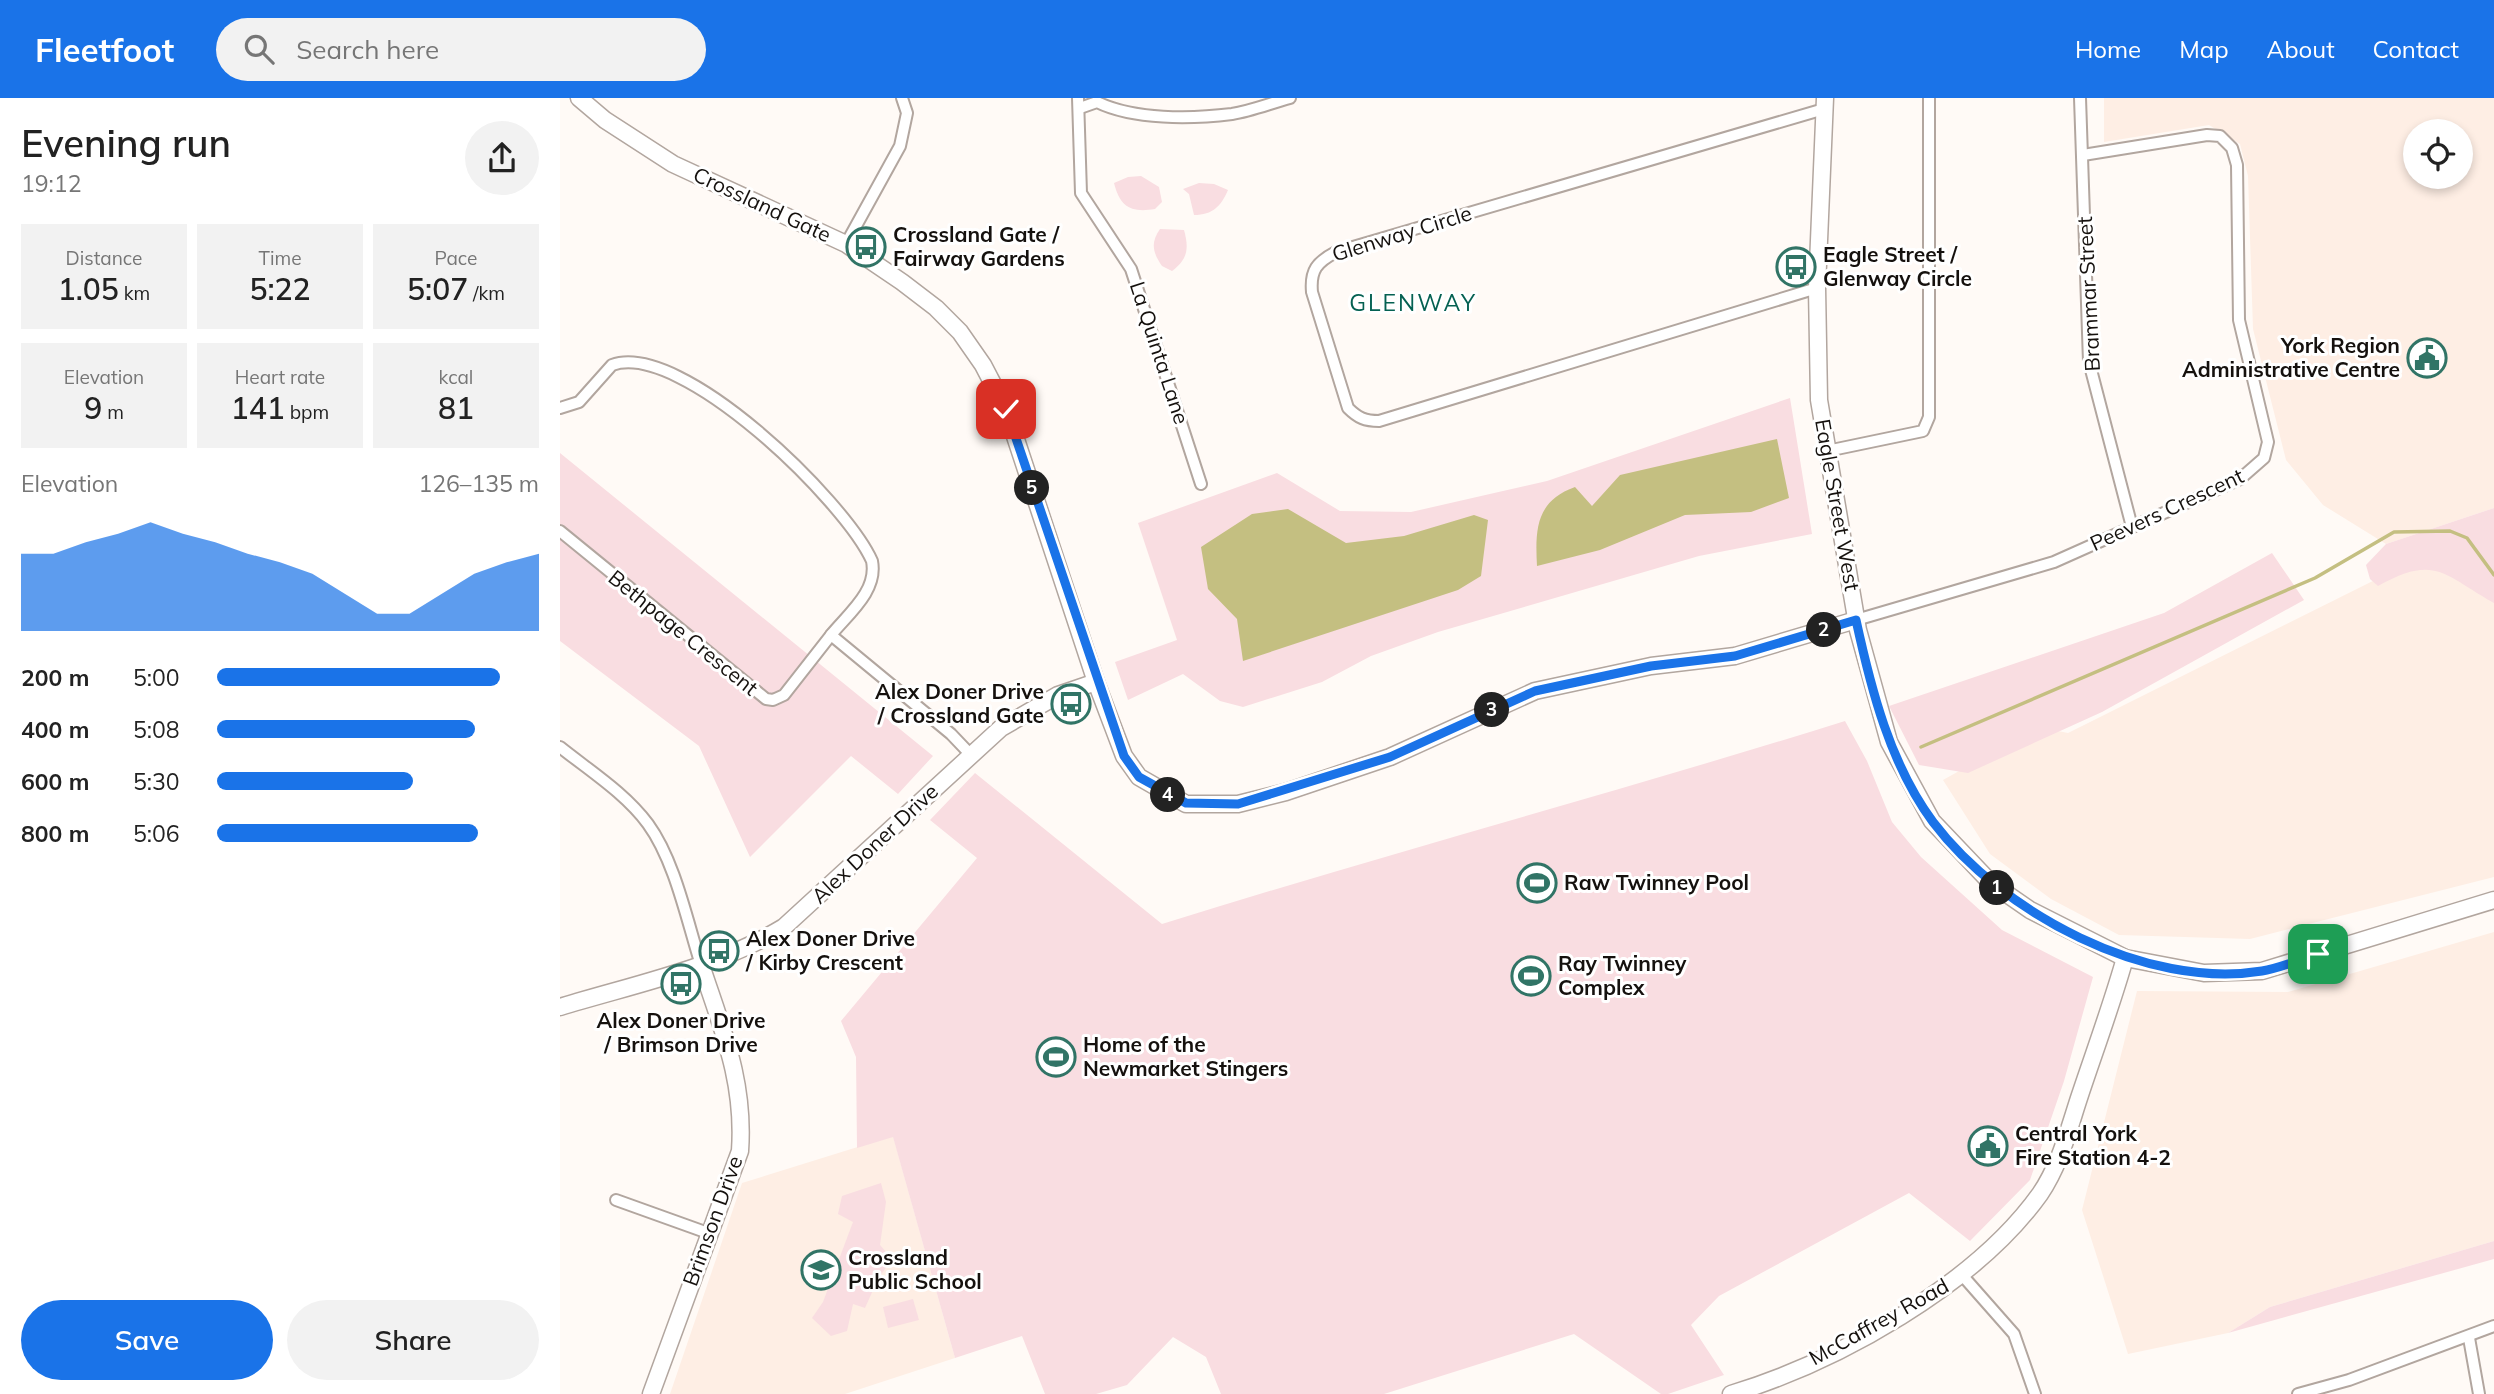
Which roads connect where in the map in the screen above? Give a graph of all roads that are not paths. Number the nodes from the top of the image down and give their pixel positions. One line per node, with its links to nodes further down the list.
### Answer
1 (579, 98): 9 (street, Crossland Gate)
2 (902, 98): 9 (street)
3 (1290, 98): 6 (street)
4 (1929, 98): 12 (street)
5 (2080, 98): 8 (street, Brammar Street)
6 (1079, 103): 13 (street, La Quinta Lane)
7 (1824, 104): 10 (street, Eagle Street West); 10 (street, Glenway Circle)
8 (2082, 155): 14 (street, Brammar Street); 14 (street, Peevers Crescent)
9 (846, 244): 18 (street, Crossland Gate)
10 (1817, 288): 12 (street, Eagle Street West)
11 (560, 408): 17 (street)
12 (1827, 451): 16 (street, Eagle Street West)
13 (1201, 484)
14 (2132, 527): 16 (street, Peevers Crescent)
15 (560, 531): 17 (street, Bethpage Crescent)
16 (1856, 620): 18 (street, Crossland Gate); 22 (street, Eagle Street West)
17 (831, 635): 20 (street)
18 (1096, 682): 20 (street, Alex Doner Drive)
19 (560, 747): 23 (street)
20 (971, 755): 23 (street, Alex Doner Drive)
21 (2494, 900): 22 (street, Eagle Street West)
22 (2124, 958): 27 (street, McCaffrey Road)
23 (701, 965): 24 (street, Alex Doner Drive); 26 (street, Brimson Drive)
24 (560, 1007)
25 (616, 1200): 26 (street)
26 (708, 1233): 30 (street, Brimson Drive)
27 (1962, 1275): 31 (street, McCaffrey Road); 32 (street)
28 (2494, 1326): 29 (street)
29 (2469, 1338): 33 (street); 34 (street)
30 (651, 1394)
31 (1731, 1394)
32 (2035, 1394)
33 (2298, 1394)
34 (2479, 1394)

